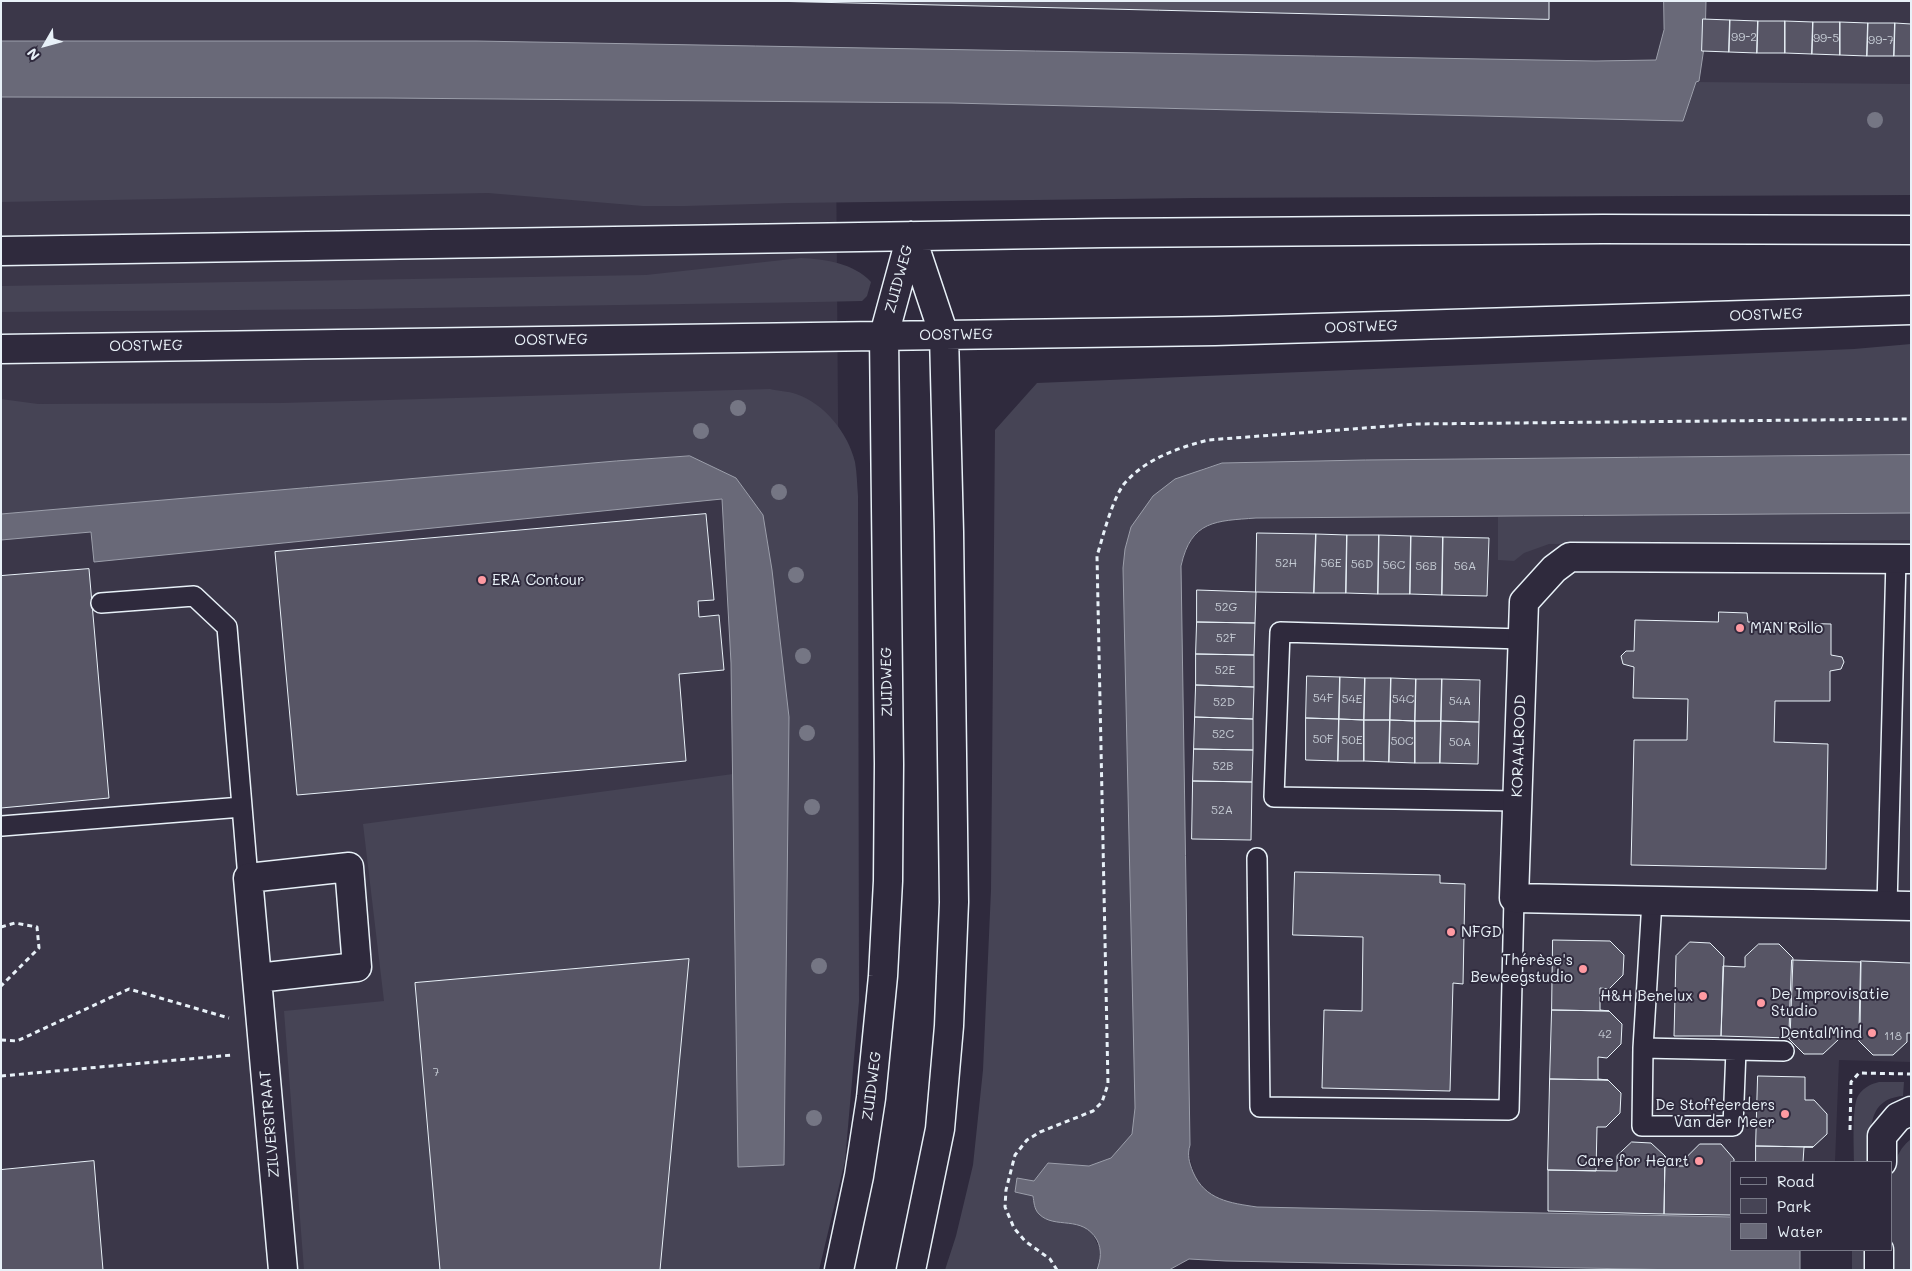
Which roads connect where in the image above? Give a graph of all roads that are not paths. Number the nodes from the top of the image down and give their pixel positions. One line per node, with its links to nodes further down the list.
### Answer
1 (1911, 230): 2 (main road)
2 (911, 236): 3 (main road); 5 (main road, ZUIDWEG); 6 (main road, ZUIDWEG)
3 (1, 251)
4 (1911, 310): 5 (main road, OOSTWEG)
5 (944, 335): 6 (main road, OOSTWEG); 28 (main road, ZUIDWEG)
6 (884, 336): 7 (main road, OOSTWEG); 27 (main road, ZUIDWEG)
7 (1, 349)
8 (1904, 559): 10 (main road, KORAALROOD); 18 (lane)
9 (101, 603): 12 (lane)
10 (1522, 639): 11 (main road, KORAALROOD); 11 (lane)
11 (1518, 801): 16 (main road, KORAALROOD)
12 (242, 807): 13 (lane); 15 (lane)
13 (2, 826)
14 (1257, 858): 16 (lane)
15 (248, 878): 19 (main road, ZILVERSTRAAT); 19 (main road)
16 (1514, 898): 17 (main road)
17 (1652, 901): 18 (main road); 20 (lane)
18 (1899, 906)
19 (257, 978): 26 (main road, ZILVERSTRAAT)
20 (1643, 1048): 21 (lane); 21 (lane)
21 (1736, 1050): 22 (lane)
22 (1784, 1051)
23 (1911, 1111): 24 (main road)
24 (1882, 1161)
25 (1879, 1251): 29 (main road)
26 (283, 1270)
27 (839, 1270)
28 (911, 1270)
29 (1879, 1270)

